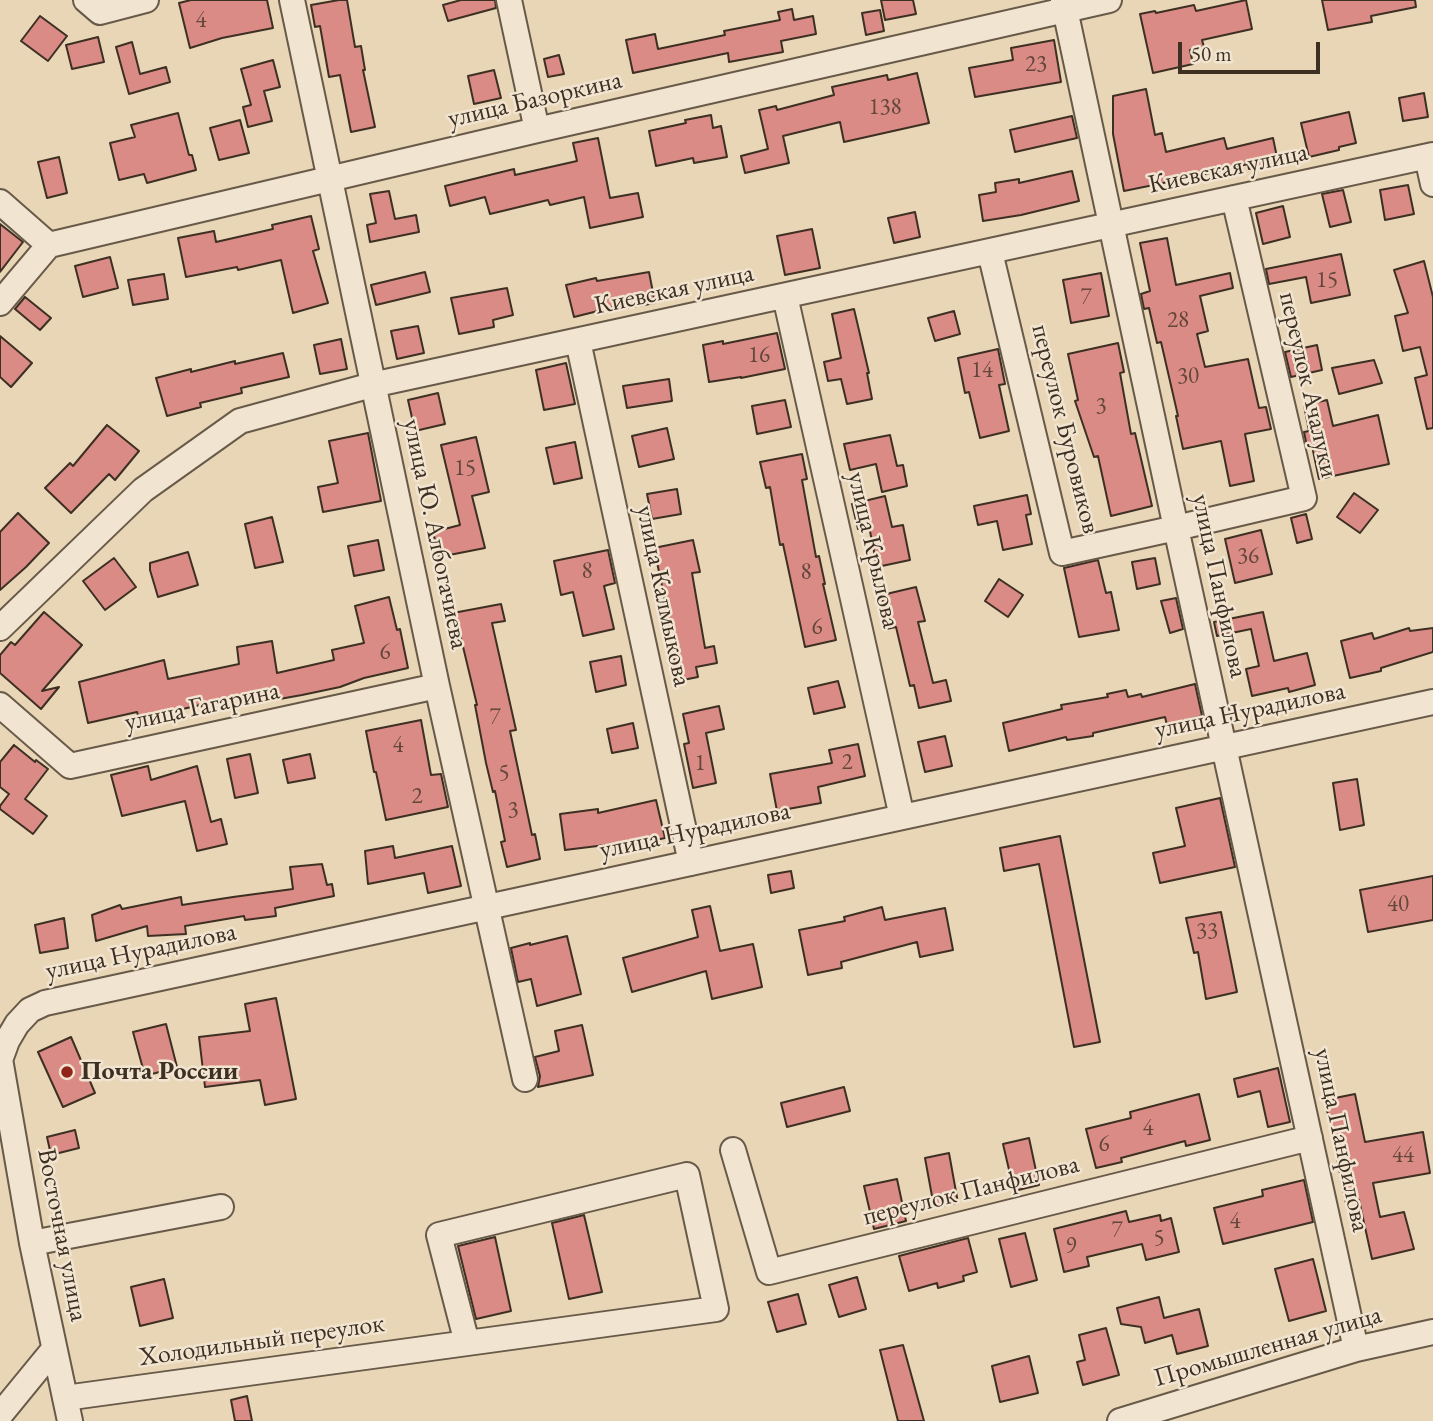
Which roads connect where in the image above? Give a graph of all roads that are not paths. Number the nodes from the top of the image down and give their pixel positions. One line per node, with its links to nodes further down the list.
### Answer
1 (86, 0): 2 (street)
2 (146, 0)
3 (292, 0): 9 (street, улица Ю. Албогачиева)
4 (509, 0): 7 (street)
5 (1109, 0): 6 (street, улица Базоркина)
6 (1064, 5): 7 (street, улица Базоркина); 13 (street, улица Панфилова)
7 (537, 130): 9 (street, улица Базоркина)
8 (1430, 156): 10 (street); 11 (street, Киевская улица)
9 (329, 179): 14 (street, улица Базоркина); 19 (street, улица Ю. Албогачиева)
10 (1433, 184)
11 (1234, 198): 13 (street, Киевская улица); 20 (street, переулок Ачалуки)
12 (0, 202): 14 (street)
13 (1111, 226): 15 (street, Киевская улица); 20 (street, улица Панфилова)
14 (49, 245): 17 (street)
15 (990, 251): 16 (street, Киевская улица); 20 (street, переулок Буровиков)
16 (785, 296): 18 (street, Киевская улица); 26 (street, улица Крылова)
17 (0, 303)
18 (578, 341): 19 (street, Киевская улица); 27 (street, улица Калмыкова)
19 (372, 386): 21 (street, Киевская улица); 22 (street, улица Ю. Албогачиева)
20 (1176, 528): 25 (street, улица Панфилова)
21 (0, 628)
22 (437, 686): 24 (street, улица Гагарина); 28 (street, улица Ю. Албогачиева)
23 (1433, 702): 25 (street, улица Нурадилова)
24 (0, 705)
25 (1224, 747): 26 (street, улица Нурадилова); 33 (street, улица Панфилова)
26 (902, 817): 27 (street, улица Нурадилова)
27 (691, 863): 28 (street, улица Нурадилова)
28 (486, 907): 30 (street, улица Нурадилова); 32 (street, улица Ю. Албогачиева)
29 (0, 1014): 30 (street)
30 (26, 1014): 31 (street, улица Нурадилова)
31 (0, 1060): 36 (street, Восточная улица)
32 (525, 1079)
33 (1310, 1138): 34 (street, переулок Панфилова); 40 (street, улица Панфилова)
34 (733, 1150)
35 (221, 1208): 36 (street)
36 (32, 1243): 39 (street, Восточная улица)
37 (1433, 1332): 40 (street, Промышленная улица)
38 (467, 1343): 38 (street, Холодильный переулок); 41 (street, Холодильный переулок)
39 (54, 1349): 41 (street, Восточная улица); 42 (street)
40 (1356, 1349): 43 (street, Промышленная улица)
41 (68, 1409)
42 (0, 1415)
43 (1120, 1421)

